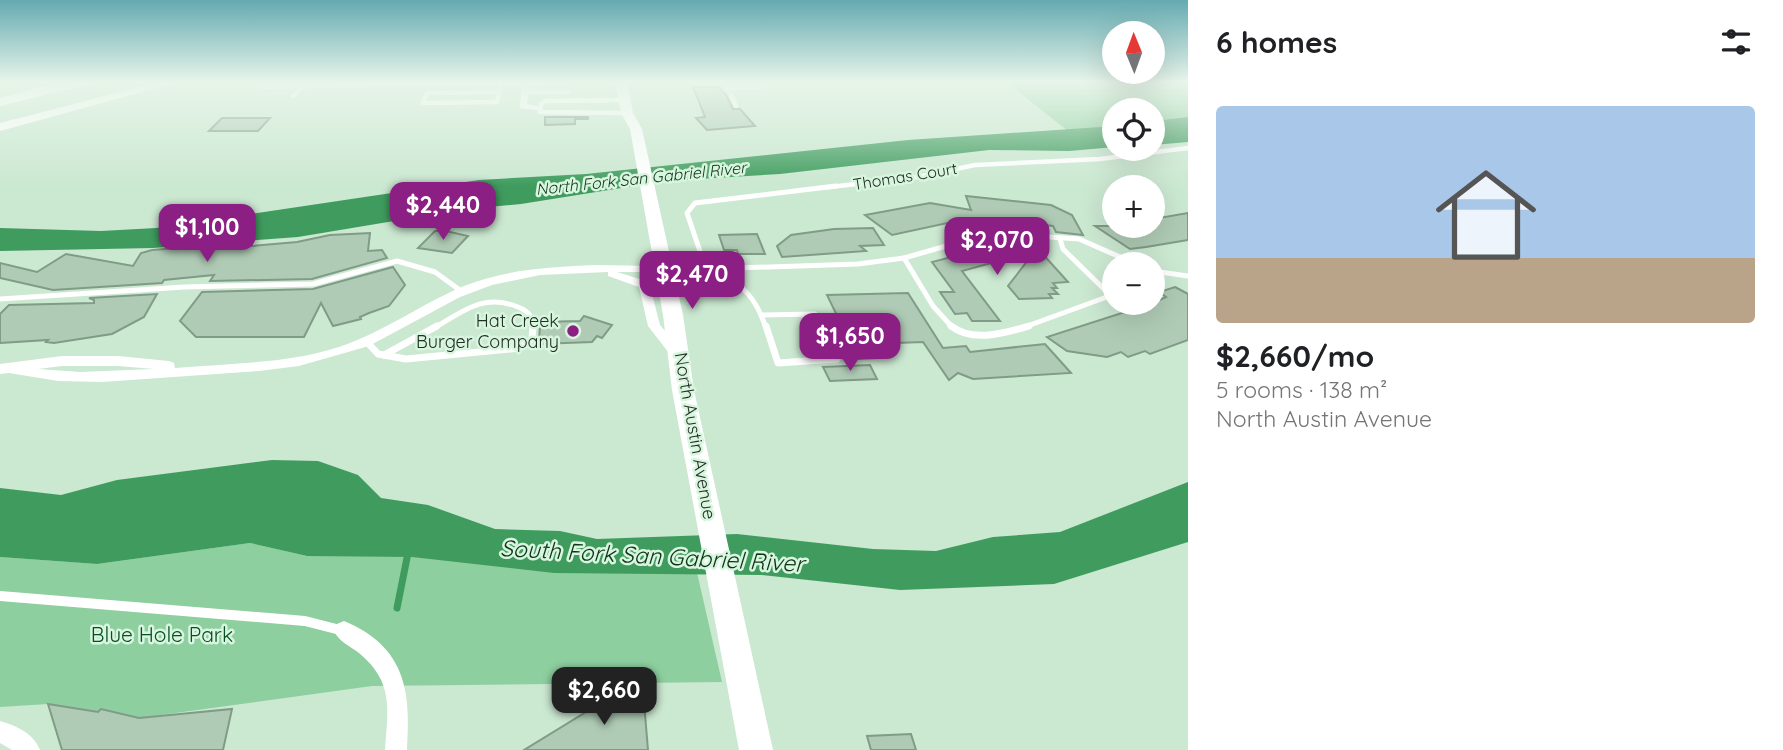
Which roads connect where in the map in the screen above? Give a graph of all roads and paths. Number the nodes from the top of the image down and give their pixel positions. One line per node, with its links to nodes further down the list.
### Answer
1 (42, 116): 4 (main road)
2 (628, 116): 5 (main road, North Austin Avenue)
3 (642, 116): 5 (main road)
4 (0, 127)
5 (637, 134): 10 (main road, North Austin Avenue)
6 (1188, 148): 11 (lane, Thomas Court)
7 (1060, 240): 8 (lane); 9 (lane); 15 (lane)
8 (1109, 252)
9 (904, 258): 11 (lane); 17 (lane)
10 (663, 269): 11 (street); 12 (street); 22 (main road, North Austin Avenue)
11 (706, 269): 19 (lane)
12 (601, 270): 16 (street); 22 (street)
13 (1165, 274): 14 (lane)
14 (1188, 276)
15 (1102, 284)
16 (461, 291): 18 (lane); 20 (street)
17 (1102, 298)
18 (0, 299)
19 (761, 315): 19 (lane)
20 (367, 342): 21 (lane); 23 (street)
21 (384, 355): 21 (lane)
22 (681, 359): 29 (main road, North Austin Avenue)
23 (6, 369)
24 (0, 596): 25 (lane)
25 (344, 631): 28 (street)
26 (0, 732): 27 (street)
27 (29, 750)
28 (396, 750)
29 (756, 750)

